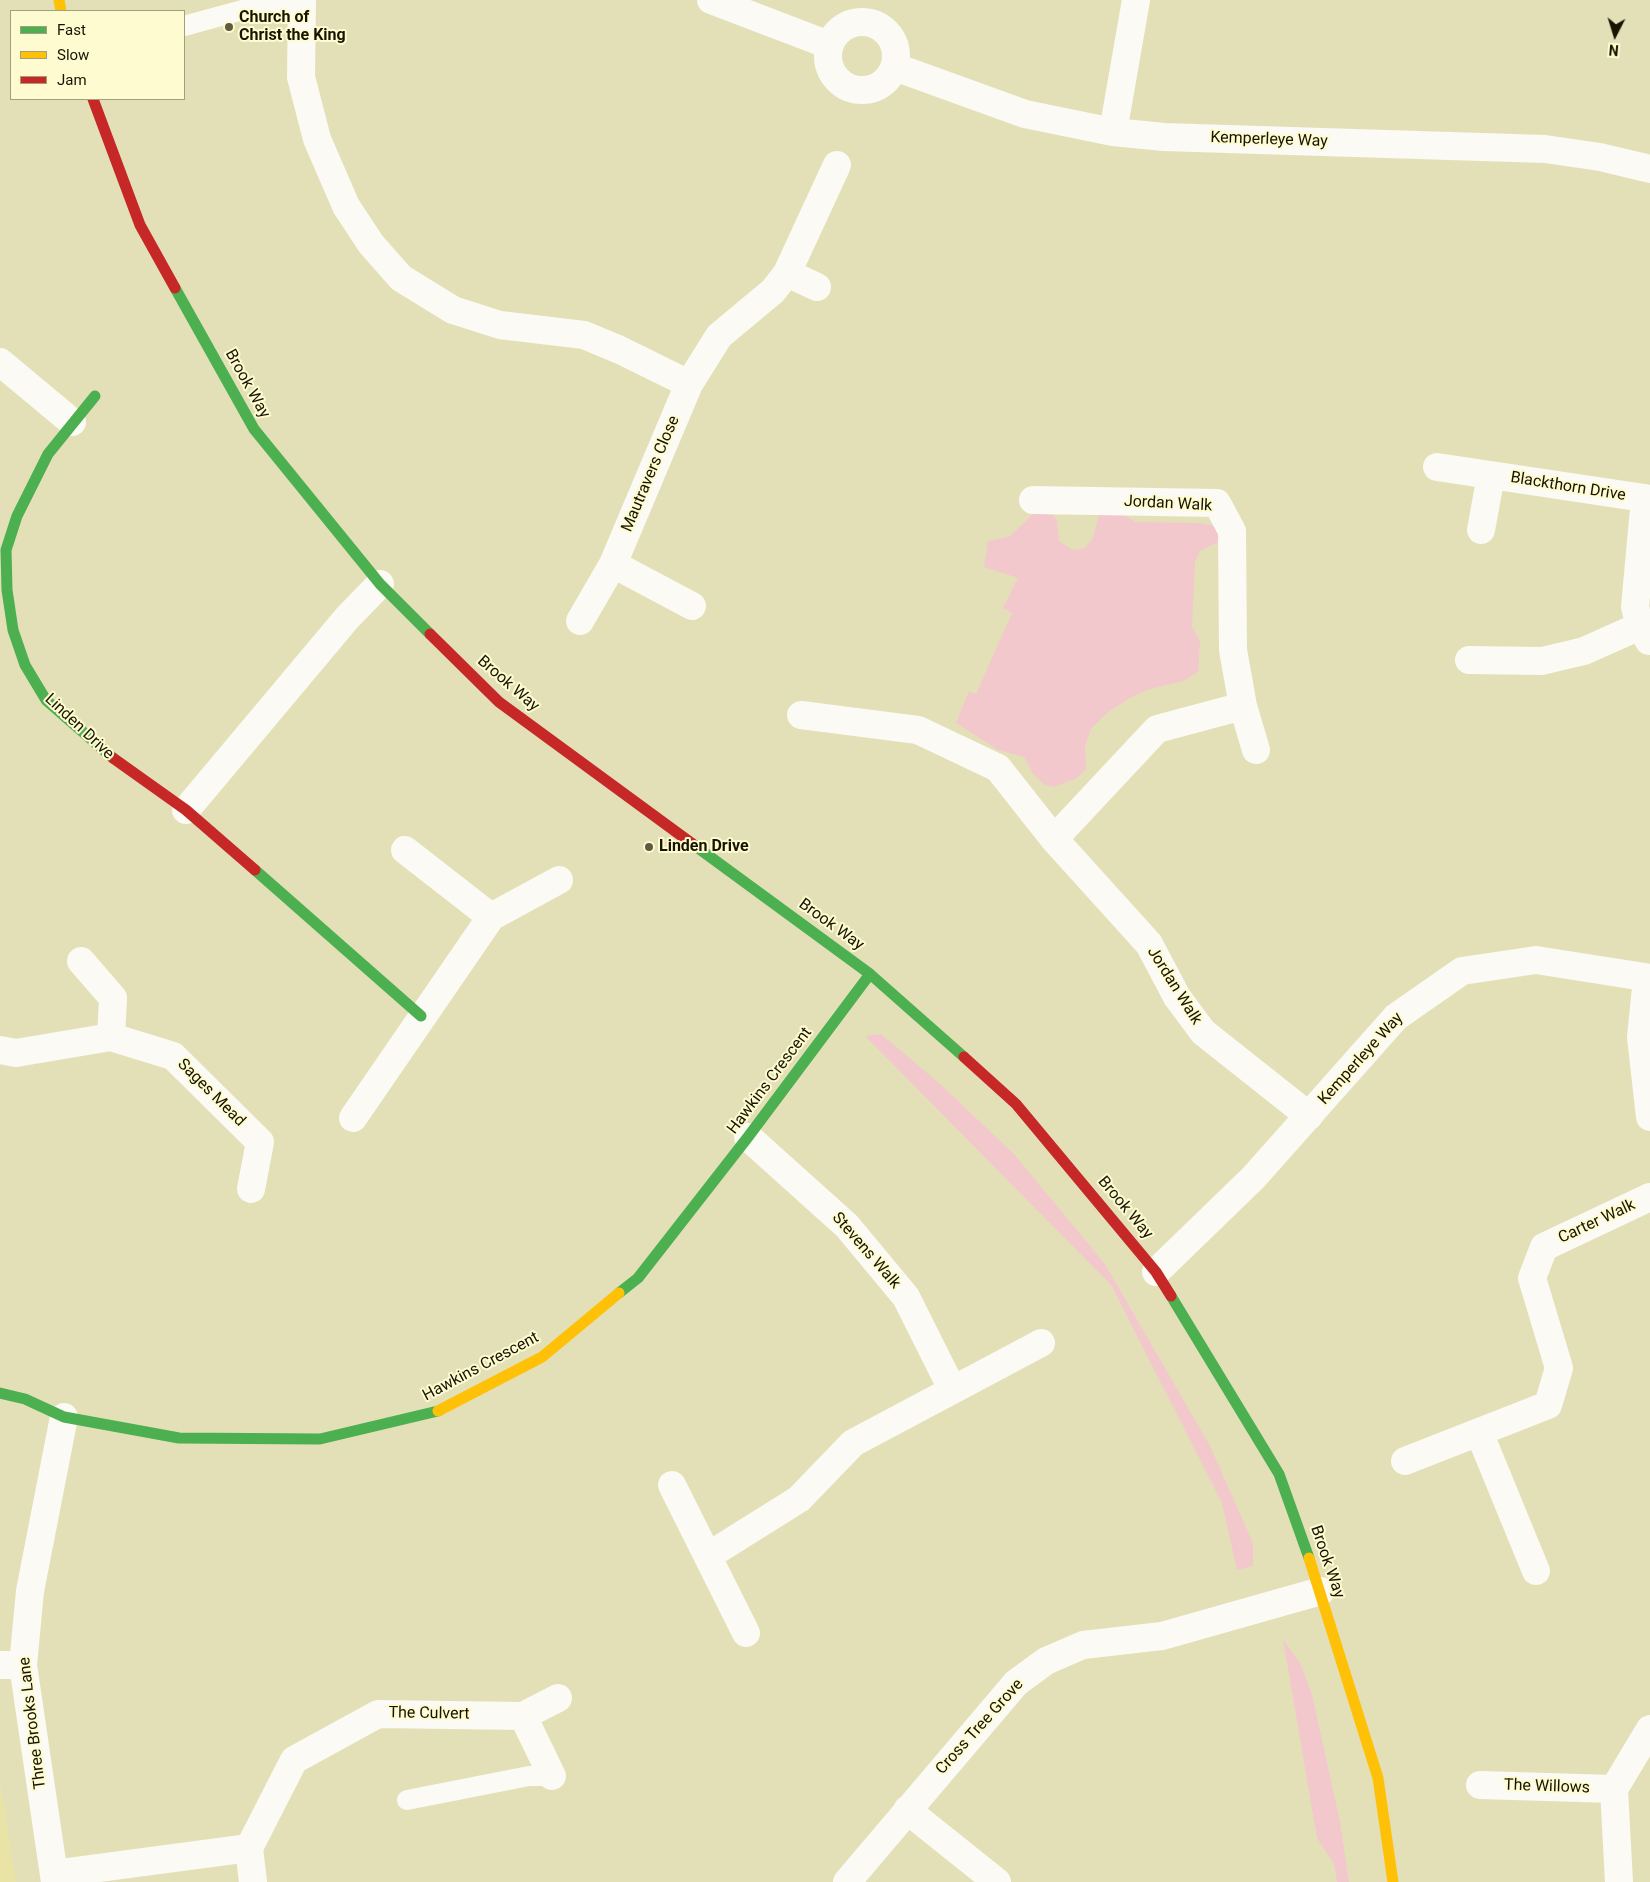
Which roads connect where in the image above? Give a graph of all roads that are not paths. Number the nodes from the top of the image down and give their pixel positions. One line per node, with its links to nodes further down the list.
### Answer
1 (302, 0): 4 (lane); 14 (street)
2 (711, 0): 5 (street)
3 (1136, 0): 8 (street)
4 (185, 26)
5 (829, 45): 6 (street); 6 (street)
6 (895, 67): 8 (street, Kemperleye Way)
7 (93, 100): 23 (street, Brook Way)
8 (1114, 132): 10 (street, Kemperleye Way)
9 (837, 164): 11 (street, Mautravers Close)
10 (1650, 170)
11 (787, 273): 12 (street); 14 (street, Mautravers Close)
12 (817, 287)
13 (0, 362): 16 (street)
14 (689, 384): 22 (street, Mautravers Close)
15 (95, 396): 16 (street, Linden Drive)
16 (72, 422): 31 (street, Linden Drive)
17 (1437, 467): 18 (street, Blackthorn Drive)
18 (1491, 475): 19 (street, Blackthorn Drive); 21 (street, Blackthorn Drive)
19 (1647, 499): 26 (street, Blackthorn Drive)
20 (1033, 500): 28 (street, Jordan Walk)
21 (1481, 530)
22 (613, 564): 24 (street); 25 (street, Mautravers Close)
23 (380, 584): 31 (street); 37 (street, Brook Way)
24 (692, 606)
25 (580, 621)
26 (1645, 634): 27 (street, Blackthorn Drive)
27 (1469, 660)
28 (1243, 706): 30 (street, Jordan Walk); 32 (street)
29 (801, 715): 32 (street, Jordan Walk)
30 (1256, 750)
31 (186, 810): 39 (street, Linden Drive)
32 (1054, 840): 42 (street, Jordan Walk)
33 (405, 850): 35 (street)
34 (559, 880): 35 (street)
35 (491, 917): 39 (street)
36 (82, 961): 40 (street)
37 (870, 974): 45 (street, Hawkins Crescent); 48 (street, Brook Way)
38 (1648, 978): 42 (street, Kemperleye Way); 44 (street)
39 (421, 1016): 43 (street)
40 (111, 1037): 41 (street, Sages Mead); 46 (street, Sages Mead)
41 (0, 1050)
42 (1309, 1116): 48 (street, Kemperleye Way)
43 (352, 1118)
44 (1650, 1118)
45 (748, 1137): 50 (street, Stevens Walk); 52 (street, Hawkins Crescent)
46 (251, 1189)
47 (1650, 1198): 53 (street, Carter Walk)
48 (1156, 1272): 58 (street, Brook Way)
49 (1041, 1343): 50 (street)
50 (952, 1389): 56 (street)
51 (0, 1393): 52 (street, Hawkins Crescent)
52 (64, 1418): 60 (street, Three Brooks Lane)
53 (1479, 1432): 54 (street, Carter Walk); 57 (street)
54 (1405, 1461)
55 (672, 1485): 56 (street)
56 (708, 1556): 59 (street)
57 (1536, 1571)
58 (1321, 1591): 68 (street, Cross Tree Grove); 74 (street, Brook Way)
59 (746, 1633)
60 (11, 1665): 70 (street, Three Brooks Lane)
61 (558, 1698): 62 (street, The Culvert)
62 (523, 1716): 64 (street); 69 (street, The Culvert)
63 (1650, 1729): 66 (street, The Willows)
64 (552, 1776): 67 (lane)
65 (1480, 1784): 66 (street, The Willows)
66 (1614, 1789): 75 (street, The Willows)
67 (407, 1800)
68 (908, 1810): 72 (street, Cross Tree Grove); 73 (street)
69 (249, 1848): 70 (street); 71 (street)
70 (54, 1878)
71 (252, 1882)
72 (847, 1882)
73 (997, 1882)
74 (1393, 1882)
75 (1619, 1882)

